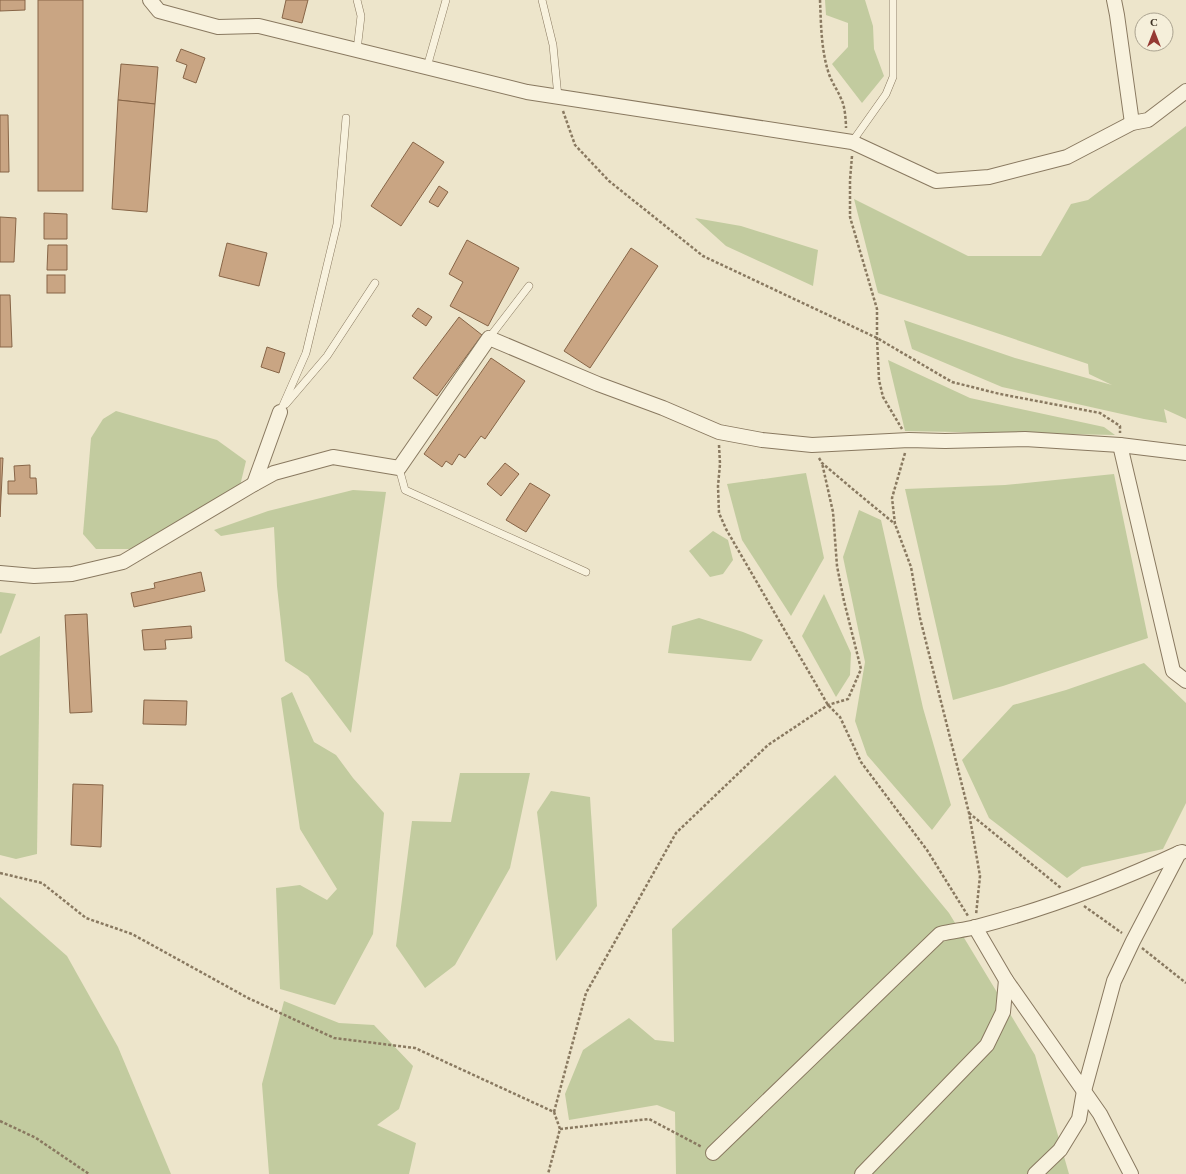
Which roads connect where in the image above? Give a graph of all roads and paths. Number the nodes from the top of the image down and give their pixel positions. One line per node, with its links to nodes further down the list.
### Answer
1 (150, 0): 8 (street)
2 (357, 0): 8 (lane)
3 (446, 0): 9 (lane)
4 (542, 0): 11 (lane)
5 (820, 0): 14 (path)
6 (893, 0): 14 (lane)
7 (1114, 0): 13 (street)
8 (357, 50): 9 (street)
9 (427, 67): 11 (street)
10 (1186, 91): 13 (street)
11 (558, 97): 14 (street); 18 (path)
12 (346, 118): 19 (lane)
13 (1132, 123): 14 (street)
14 (852, 142): 18 (path)
15 (375, 283): 19 (lane)
16 (529, 286): 17 (lane)
17 (489, 338): 20 (street); 26 (street)
18 (877, 338): 21 (path); 23 (path)
19 (280, 412): 27 (street)
20 (719, 432): 22 (street); 32 (path)
21 (909, 440): 22 (street); 23 (street); 28 (path)
22 (812, 445): 25 (path)
23 (1120, 445): 24 (street); 31 (street)
24 (1186, 453)
25 (822, 463): 28 (path); 32 (path)
26 (399, 468): 27 (street); 29 (lane)
27 (254, 484): 30 (street)
28 (895, 524): 35 (path)
29 (586, 572)
30 (0, 573)
31 (1186, 682)
32 (828, 704): 35 (path); 38 (path)
33 (1182, 851): 35 (street); 37 (street)
34 (0, 873): 38 (path)
35 (975, 927): 36 (street); 41 (street)
36 (1006, 980): 37 (street); 44 (street)
37 (1084, 1090): 45 (street); 46 (street)
38 (554, 1112): 40 (path)
39 (0, 1121): 42 (path)
40 (560, 1129): 41 (path); 43 (path)
41 (713, 1153)
42 (89, 1174)
43 (548, 1174)
44 (862, 1174)
45 (1035, 1174)
46 (1131, 1174)

